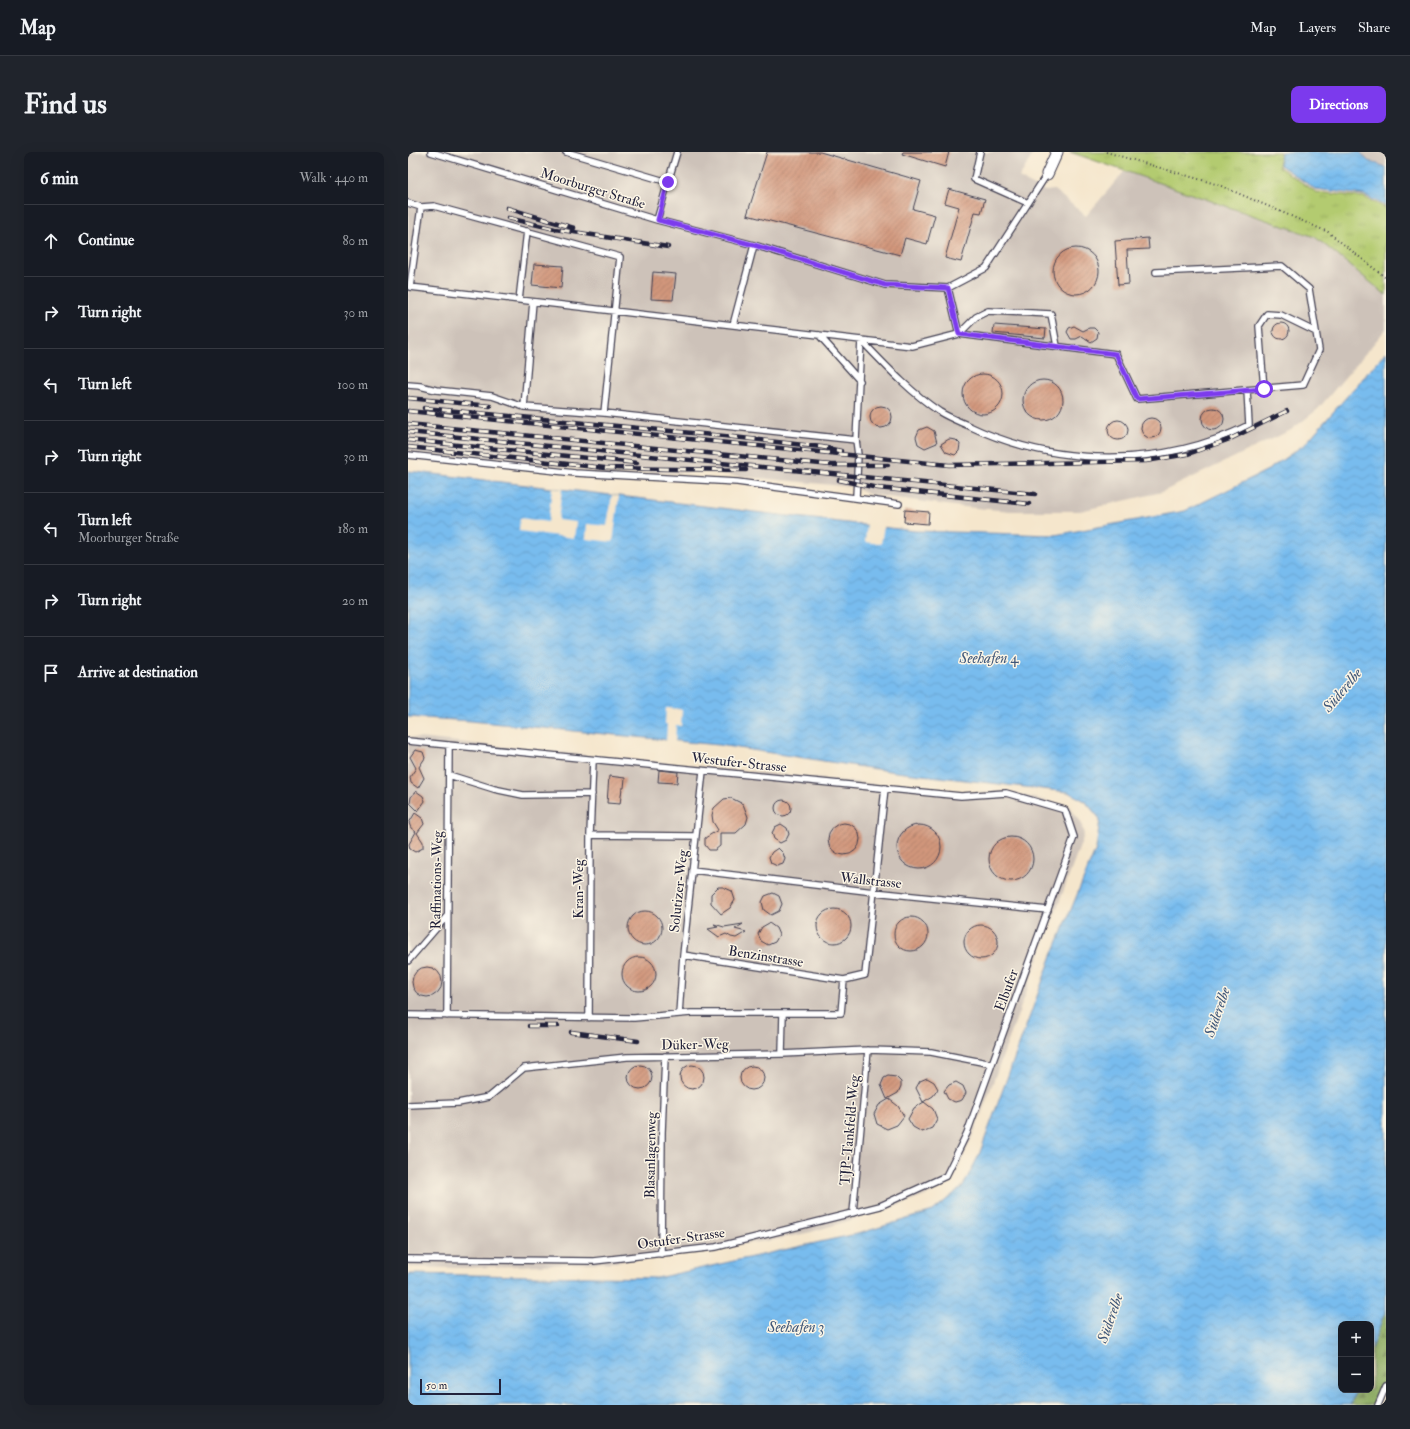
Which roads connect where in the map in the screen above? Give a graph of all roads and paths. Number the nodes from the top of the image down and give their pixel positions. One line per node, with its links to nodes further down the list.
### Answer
1 (431, 152): 12 (lane, Moorburger Straße)
2 (566, 152): 8 (lane)
3 (677, 152): 8 (lane)
4 (980, 152): 10 (lane)
5 (1057, 152): 7 (street)
6 (1106, 152): 16 (path)
7 (1047, 174): 10 (lane)
8 (668, 182): 12 (lane)
9 (408, 203): 11 (lane)
10 (1028, 203): 18 (lane)
11 (422, 207): 13 (lane); 17 (lane)
12 (658, 220): 14 (lane, Moorburger Straße)
13 (527, 232): 19 (lane); 21 (lane)
14 (754, 245): 18 (lane, Moorburger Straße); 22 (lane)
15 (1156, 272): 23 (lane)
16 (1386, 278)
17 (409, 287): 19 (lane)
18 (948, 288): 24 (lane)
19 (518, 300): 20 (lane)
20 (533, 302): 21 (lane); 32 (lane)
21 (614, 311): 22 (lane); 33 (lane)
22 (733, 325): 25 (lane)
23 (1316, 332): 30 (lane); 30 (lane)
24 (959, 334): 26 (lane); 27 (lane); 27 (lane)
25 (819, 335): 26 (lane); 28 (lane)
26 (861, 340): 28 (lane); 31 (lane)
27 (1057, 346): 31 (lane)
28 (860, 380): 34 (lane)
29 (408, 385): 32 (lane)
30 (1264, 389): 31 (lane)
31 (1247, 390)
32 (524, 407): 33 (lane)
33 (604, 413): 34 (lane)
34 (856, 440): 36 (lane)
35 (408, 455): 36 (lane)
36 (856, 497): 37 (lane)
37 (899, 504)
38 (408, 741): 39 (lane, Westufer-Strasse)
39 (450, 745): 40 (lane, Westufer-Strasse); 42 (lane, Raffinations-Weg)
40 (593, 760): 41 (lane, Westufer-Strasse); 44 (lane, Kran-Weg)
41 (703, 771): 43 (lane, Westufer-Strasse); 47 (lane, Solutizer-Weg)
42 (449, 774): 44 (lane); 51 (lane, Raffinations-Weg)
43 (885, 788): 45 (lane, Westufer-Strasse); 49 (lane)
44 (592, 794): 46 (lane, Kran-Weg)
45 (1065, 810): 50 (lane, Elbufer)
46 (590, 835): 47 (lane); 59 (lane, Kran-Weg)
47 (696, 836): 48 (lane, Solutizer-Weg)
48 (692, 870): 49 (lane, Wallstrasse); 52 (lane, Solutizer-Weg)
49 (874, 892): 50 (lane, Wallstrasse); 54 (lane, Benzinstrasse)
50 (1048, 910): 63 (lane, Elbufer)
51 (447, 916): 53 (lane); 58 (lane, Raffinations-Weg)
52 (683, 955): 54 (lane, Benzinstrasse); 56 (lane, Solutizer-Weg)
53 (408, 961)
54 (844, 980): 55 (lane)
55 (783, 1013): 56 (lane); 61 (lane)
56 (679, 1014): 59 (lane)
57 (408, 1015): 58 (lane)
58 (447, 1016): 59 (lane)
59 (589, 1018)
60 (868, 1050): 61 (lane, Düker-Weg); 63 (lane, Düker-Weg); 66 (lane, TJP-Tankfeld-Weg)
61 (782, 1054): 62 (lane, Düker-Weg)
62 (665, 1056): 64 (lane, Düker-Weg); 67 (lane, Blasanlagenweg)
63 (992, 1064): 65 (lane, Elbufer)
64 (408, 1105)
65 (946, 1176): 66 (lane, Ostufer-Strasse)
66 (853, 1213): 67 (lane, Ostufer-Strasse)
67 (661, 1254): 68 (lane, Ostufer-Strasse)
68 (408, 1259)
69 (1386, 1386): 70 (lane)
70 (1378, 1405)

